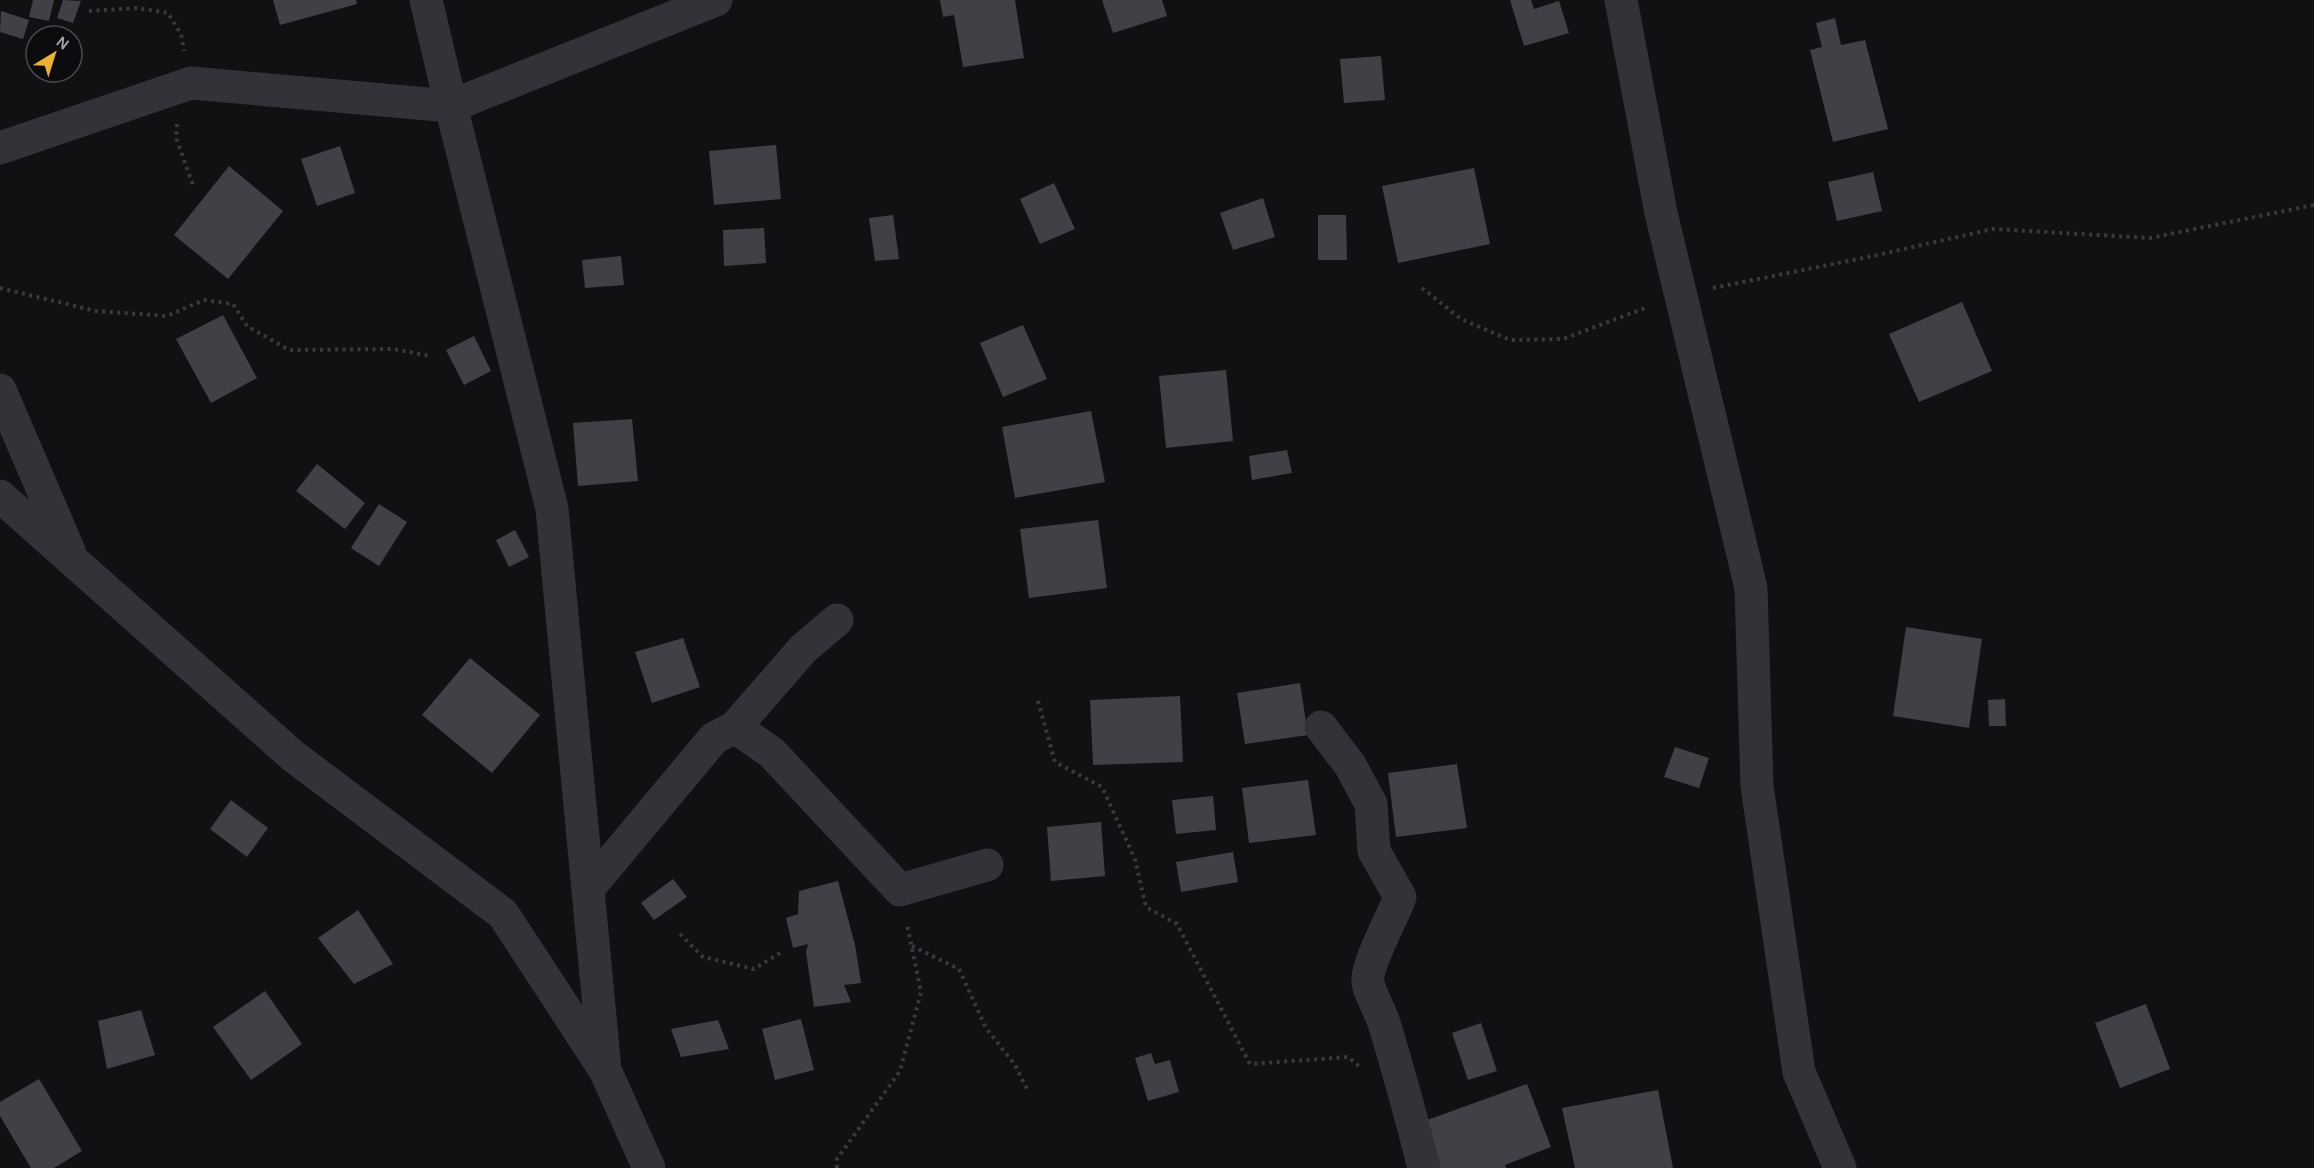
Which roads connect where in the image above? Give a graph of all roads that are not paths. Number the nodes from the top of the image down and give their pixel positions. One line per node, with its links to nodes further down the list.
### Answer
1 (426, 0): 4 (street)
2 (716, 0): 4 (street)
3 (1621, 0): 17 (street)
4 (451, 106): 5 (street); 13 (street)
5 (0, 148)
6 (0, 390): 8 (street)
7 (0, 496): 8 (street)
8 (73, 561): 14 (street)
9 (837, 620): 10 (street)
10 (735, 727): 12 (street); 13 (street)
11 (1321, 727): 16 (street)
12 (987, 865)
13 (588, 889): 14 (street)
14 (605, 1070): 15 (street)
15 (649, 1168)
16 (1424, 1168)
17 (1840, 1168)

